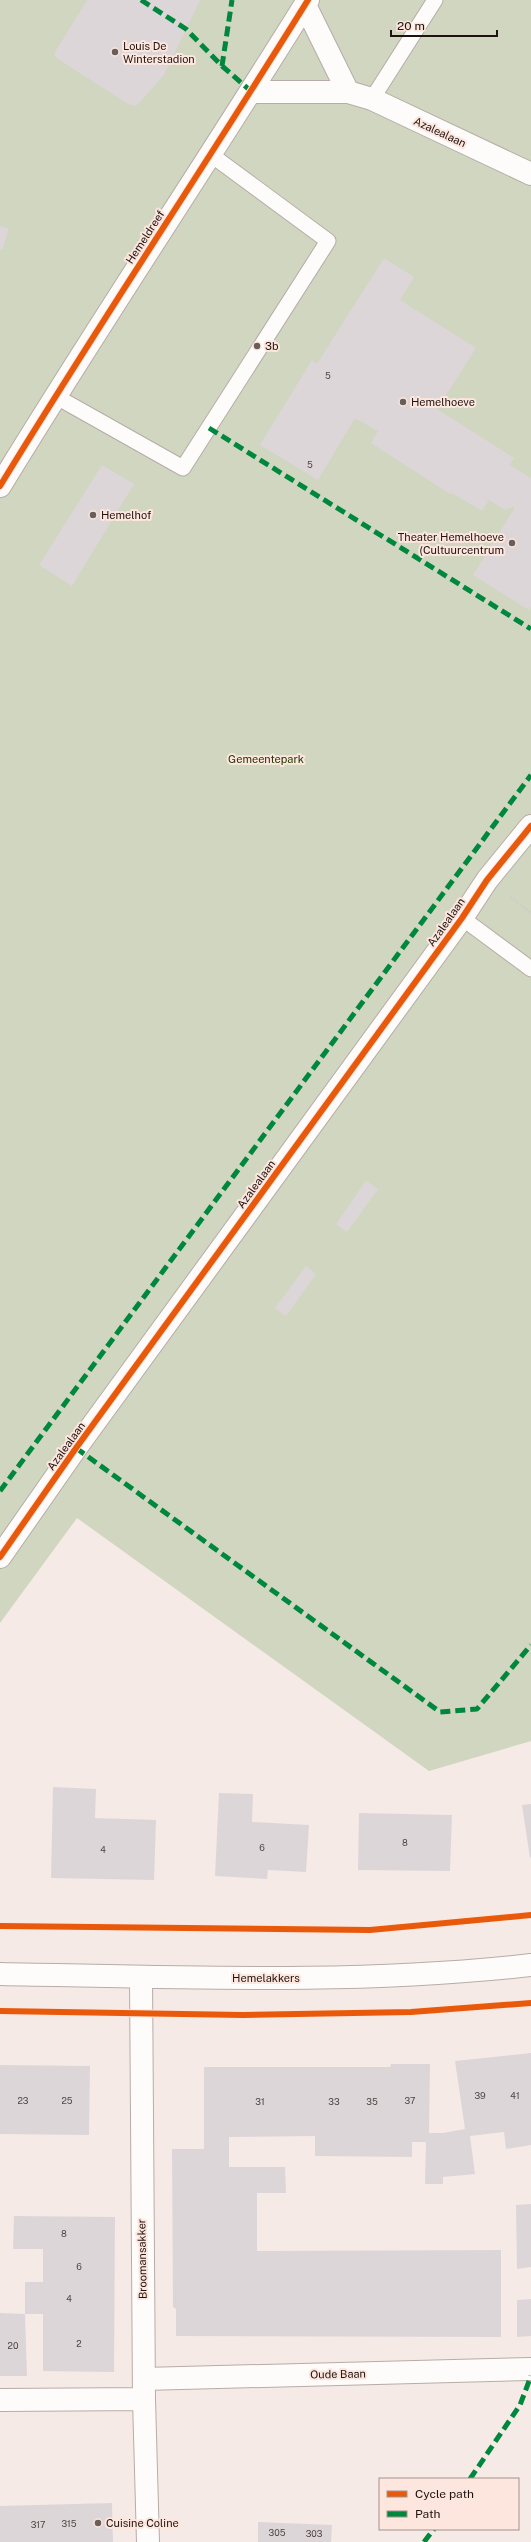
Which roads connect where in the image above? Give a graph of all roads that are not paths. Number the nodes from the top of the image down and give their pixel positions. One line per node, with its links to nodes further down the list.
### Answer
1 (435, 0): 5 (lane)
2 (307, 3): 3 (street, Hemeldreef); 4 (street)
3 (252, 92): 4 (street, Azalealaan); 6 (street, Hemeldreef)
4 (348, 92): 5 (street, Azalealaan)
5 (372, 99): 7 (street, Azalealaan)
6 (210, 154): 8 (street, Hemeldreef); 8 (lane)
7 (531, 174)
8 (55, 396): 9 (street, Hemeldreef)
9 (0, 486)
10 (531, 826): 11 (street, Azalealaan)
11 (462, 918): 12 (lane); 13 (street, Azalealaan)
12 (531, 969)
13 (0, 1557)
14 (531, 1965): 16 (street, Hemelakkers)
15 (0, 1974): 16 (street, Hemelakkers)
16 (141, 1976): 18 (street, Broomansakker)
17 (531, 2369): 18 (street, Oude Baan)
18 (144, 2389): 19 (street, Oude Baan); 20 (street, Broomansakker)
19 (0, 2400)
20 (148, 2542)

